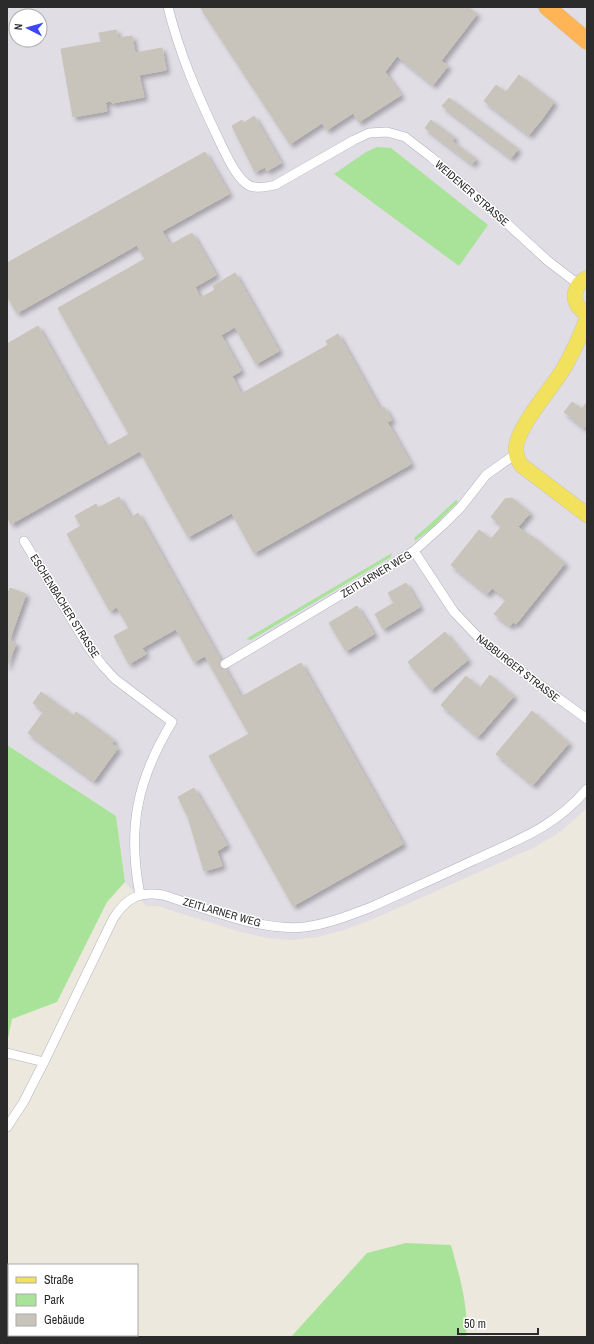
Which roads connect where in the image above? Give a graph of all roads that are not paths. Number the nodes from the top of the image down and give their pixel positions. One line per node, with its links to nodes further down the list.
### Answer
1 (168, 7): 4 (street, WEIDENER STRASSE)
2 (548, 7): 3 (highway)
3 (587, 40)
4 (583, 281): 5 (main road)
5 (587, 313)
6 (587, 318): 7 (main road)
7 (517, 456): 8 (main road); 10 (street, ZEITLARNER WEG)
8 (587, 515)
9 (24, 541): 14 (street, ESCHENBACHER STRASSE)
10 (414, 551): 11 (street, ZEITLARNER WEG); 12 (street, NABBURGER STRASSE)
11 (225, 664)
12 (587, 720)
13 (587, 789): 14 (street, ZEITLARNER WEG)
14 (140, 895): 16 (street, ZEITLARNER WEG)
15 (7, 1053): 16 (street)
16 (44, 1062): 17 (street, ZEITLARNER WEG)
17 (7, 1127)

